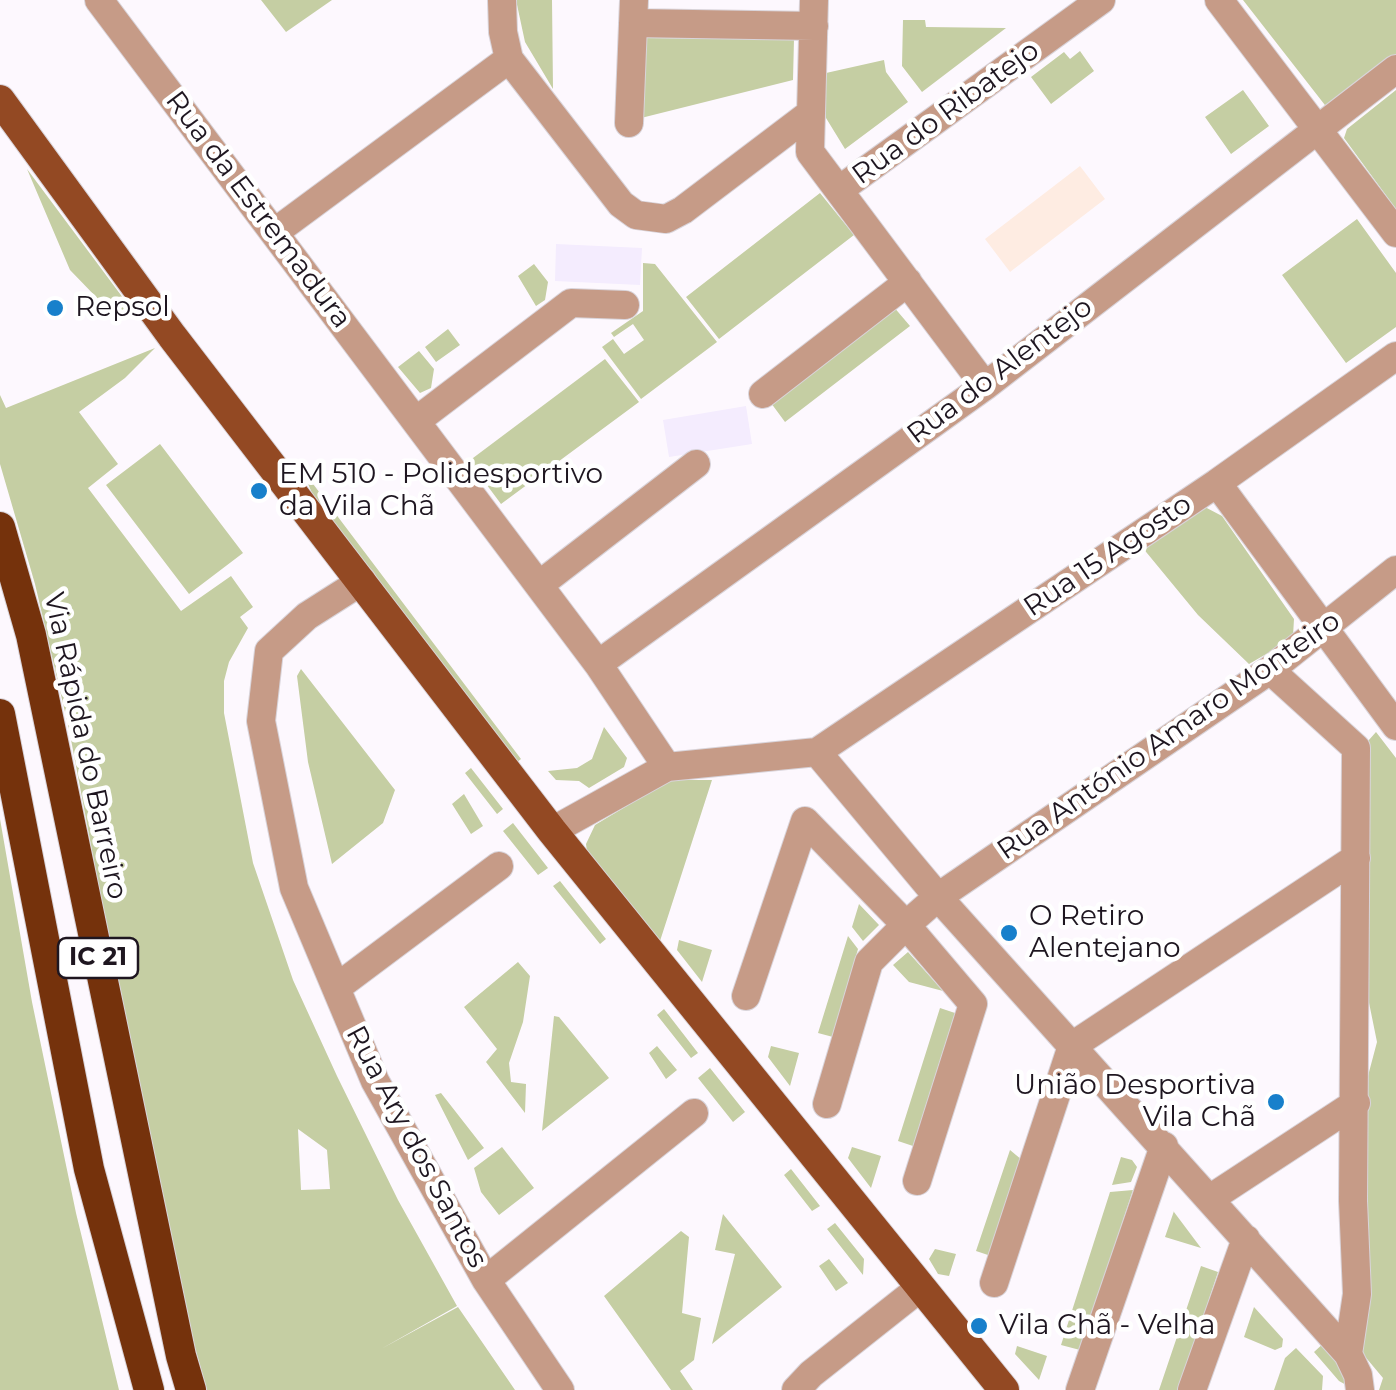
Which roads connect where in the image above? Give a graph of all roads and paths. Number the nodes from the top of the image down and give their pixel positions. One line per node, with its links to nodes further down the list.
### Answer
1 (99, 0): 14 (street, Rua da Estremadura)
2 (502, 0): 7 (street)
3 (1101, 0): 13 (street, Rua do Ribatejo)
4 (1219, 0): 12 (street)
5 (633, 12): 6 (street); 11 (street)
6 (814, 13): 10 (street)
7 (509, 60): 10 (street); 14 (street)
8 (1396, 69): 12 (street, Rua do Alentejo)
9 (0, 100): 26 (main road)
10 (811, 113): 13 (street)
11 (629, 123)
12 (1318, 127): 15 (street); 19 (street, Rua do Alentejo)
13 (839, 190): 16 (street)
14 (275, 232): 21 (street, Rua da Estremadura)
15 (1396, 233)
16 (908, 282): 19 (street); 20 (street)
17 (626, 305): 21 (street)
18 (1396, 356): 23 (street, Rua 15 Agosto)
19 (985, 386): 29 (street, Rua do Alentejo)
20 (763, 394)
21 (416, 421): 27 (street, Rua da Estremadura)
22 (696, 464): 27 (street)
23 (1216, 483): 28 (street); 33 (street, Rua 15 Agosto)
24 (0, 528): 55 (highway, Via Rápida do Barreiro / IC 21)
25 (1396, 570): 28 (street, Rua António Amaro Monteiro)
26 (362, 581): 35 (main road); 40 (street, Rua Ary dos Santos)
27 (539, 586): 29 (street, Rua da Estremadura)
28 (1323, 630): 30 (street, Rua António Amaro Monteiro); 32 (street)
29 (598, 664): 34 (street, Rua da Estremadura)
30 (1270, 670): 36 (street); 38 (street, Rua António Amaro Monteiro)
31 (0, 714): 54 (highway, IC 21)
32 (1396, 726)
33 (817, 752): 34 (street); 38 (street)
34 (668, 768): 35 (street)
35 (552, 831): 52 (main road)
36 (1356, 858): 42 (street); 43 (street)
37 (499, 866): 40 (street)
38 (938, 897): 39 (street, Rua António Amaro Monteiro); 42 (street)
39 (906, 924): 41 (street); 44 (street, Rua António Amaro Monteiro); 47 (street)
40 (336, 988): 50 (street, Rua Ary dos Santos)
41 (746, 996)
42 (1072, 1046): 46 (street); 51 (street)
43 (1356, 1103): 48 (street); 53 (street)
44 (827, 1104)
45 (694, 1113): 50 (street)
46 (1164, 1146): 48 (street); 59 (street)
47 (916, 1181)
48 (1210, 1198): 49 (street)
49 (1246, 1239): 53 (street); 60 (street)
50 (486, 1280): 56 (street, Rua Ary dos Santos)
51 (994, 1283)
52 (921, 1288): 57 (street); 58 (main road)
53 (1348, 1354): 61 (street)
54 (149, 1390)
55 (191, 1390)
56 (560, 1390)
57 (796, 1390)
58 (1004, 1390)
59 (1080, 1390)
60 (1192, 1390)
61 (1360, 1390)

